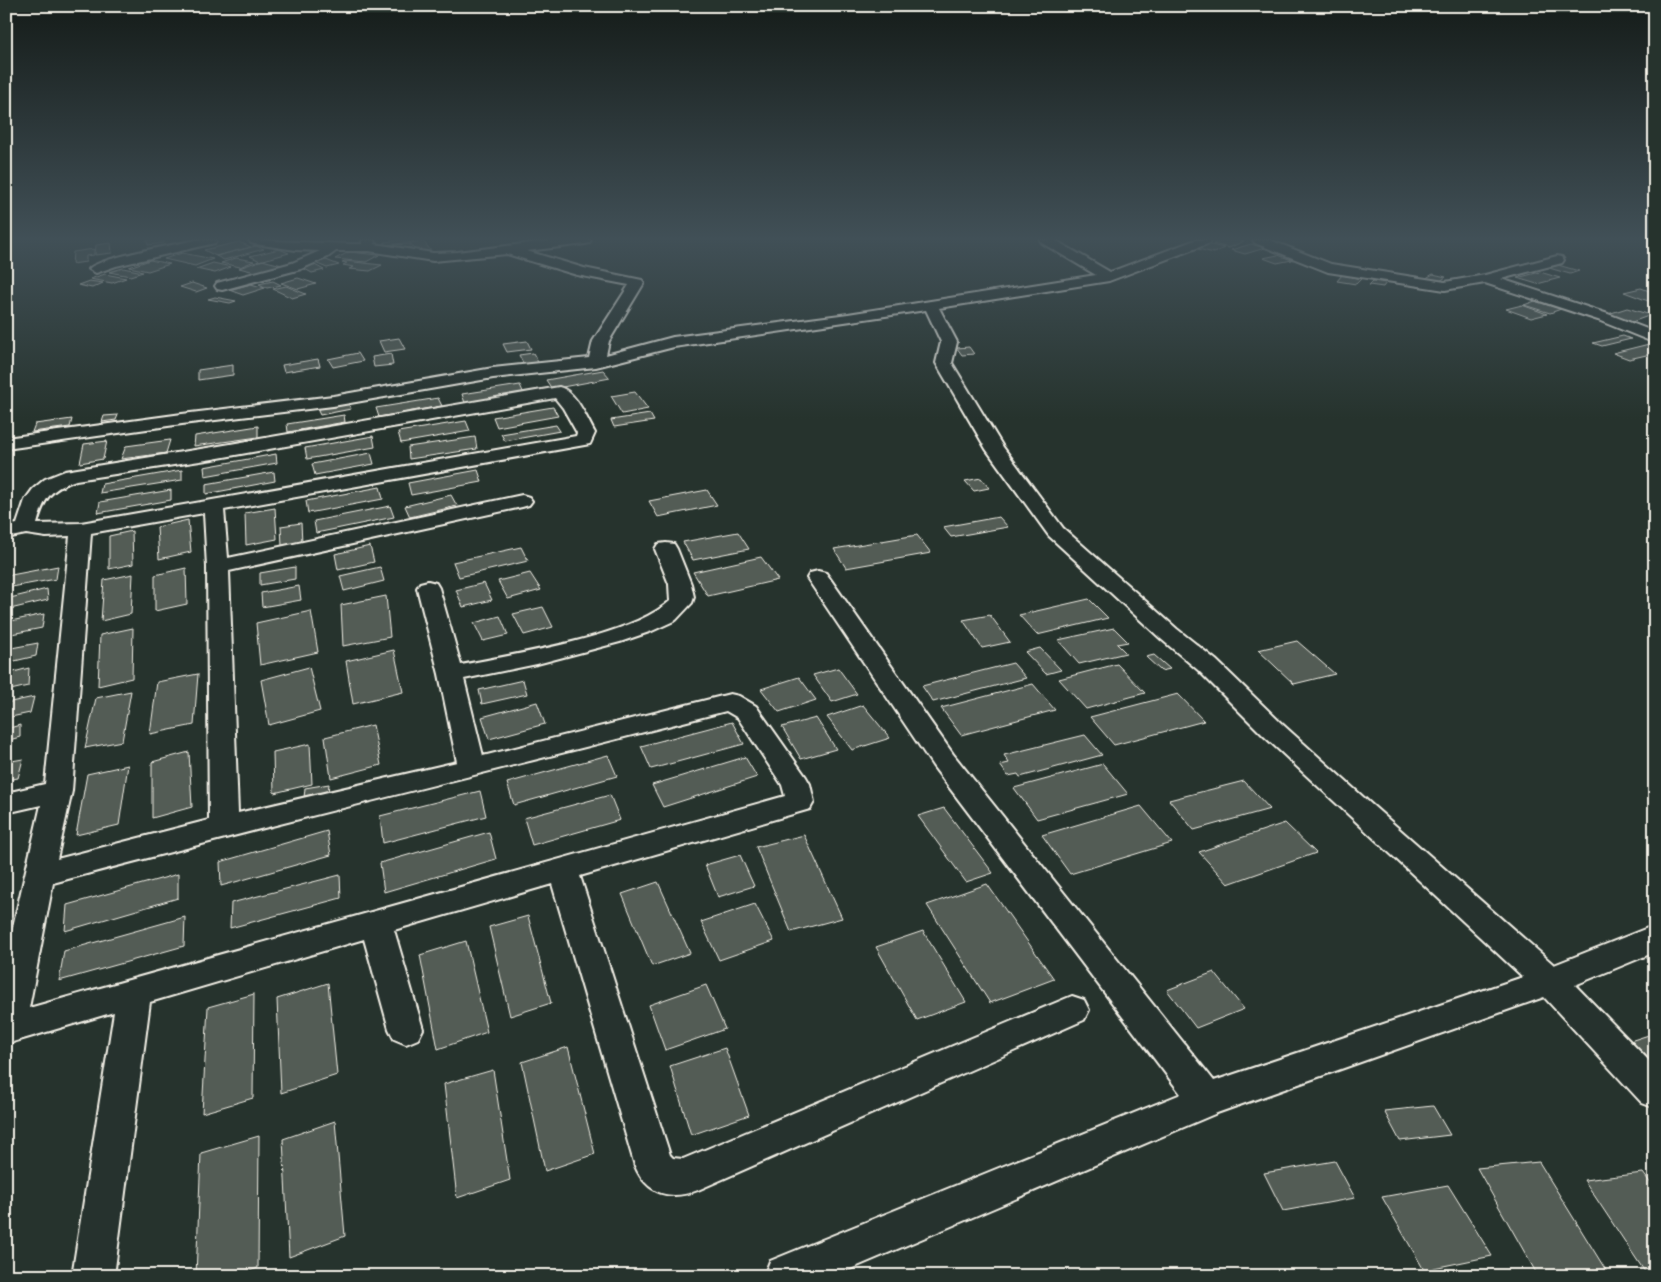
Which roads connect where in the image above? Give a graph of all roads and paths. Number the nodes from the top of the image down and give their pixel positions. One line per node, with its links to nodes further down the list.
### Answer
1 (627, 300): 6 (street)
2 (958, 300): 4 (street)
3 (1550, 300): 5 (street)
4 (930, 304): 6 (street); 26 (street)
5 (1655, 338)
6 (596, 362): 7 (street)
7 (6, 444)
8 (522, 501): 14 (street)
9 (214, 505): 10 (street); 11 (street); 14 (street)
10 (26, 528): 11 (street); 12 (street)
11 (80, 529): 19 (street)
12 (6, 532)
13 (666, 549): 17 (street)
14 (218, 567): 21 (street)
15 (818, 578): 32 (street)
16 (428, 588): 17 (street)
17 (451, 674): 18 (street)
18 (472, 768): 21 (street); 22 (street)
19 (58, 791): 20 (street); 23 (street)
20 (6, 804)
21 (224, 827): 23 (street)
22 (563, 870): 24 (street); 28 (street)
23 (39, 875): 29 (street)
24 (376, 924): 27 (street); 30 (street)
25 (1655, 938): 26 (street)
26 (1550, 980): 31 (street); 32 (street)
27 (134, 994): 29 (street); 33 (street)
28 (1072, 1010)
29 (7, 1029)
30 (406, 1029)
31 (1655, 1092)
32 (1207, 1100): 34 (street)
33 (93, 1276)
34 (785, 1276)

